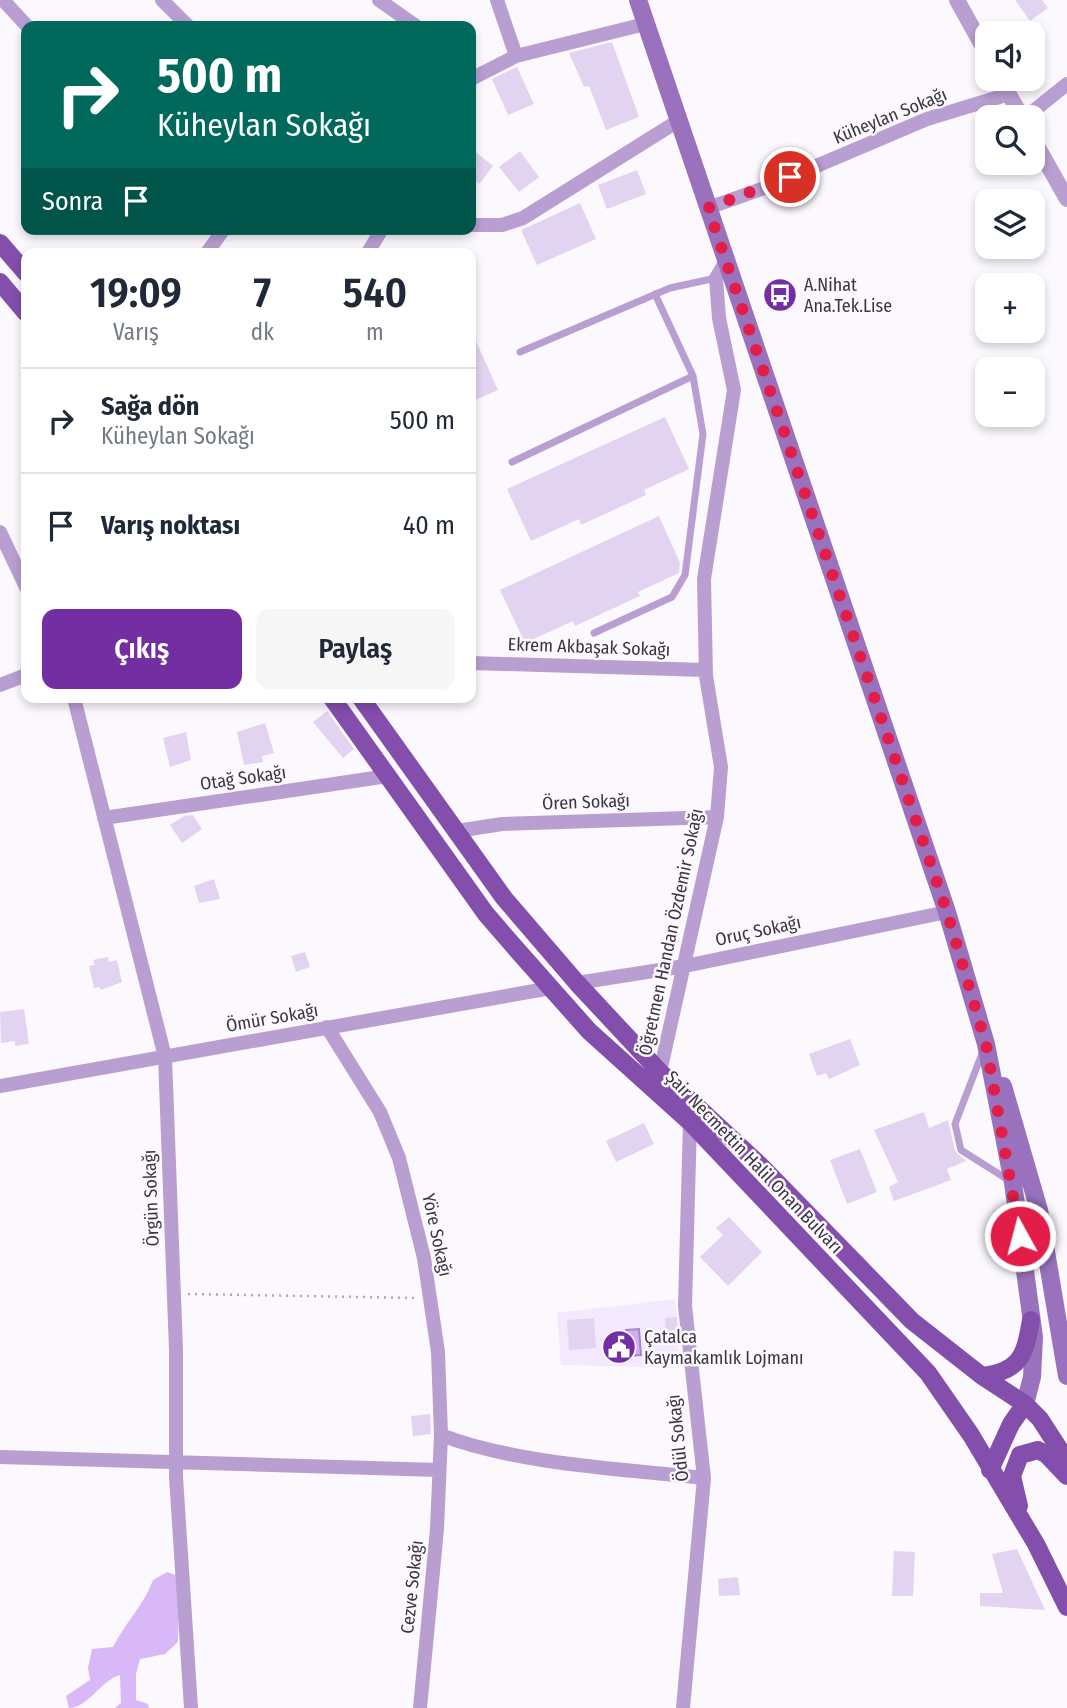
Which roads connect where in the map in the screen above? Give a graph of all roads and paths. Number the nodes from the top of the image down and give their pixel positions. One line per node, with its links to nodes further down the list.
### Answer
1 (379, 0): 9 (street)
2 (497, 0): 12 (street)
3 (638, 0): 10 (main road)
4 (957, 0): 11 (street)
5 (172, 3): 8 (street)
6 (6, 6): 7 (street)
7 (22, 21)
8 (185, 21)
9 (409, 21)
10 (645, 24): 12 (street); 21 (main road)
11 (975, 32)
12 (516, 56): 14 (street)
13 (476, 65): 14 (street)
14 (486, 71): 15 (street)
15 (476, 76)
16 (1067, 84): 20 (street)
17 (1007, 91): 18 (street)
18 (1009, 94): 19 (street); 24 (street, Küheylan Sokağı)
19 (1016, 105)
20 (1040, 105)
21 (678, 121): 24 (main road); 25 (street)
22 (1045, 160): 23 (street)
23 (1067, 199)
24 (708, 208): 27 (main road)
25 (476, 225)
26 (0, 243): 28 (main road)
27 (726, 261): 29 (street); 50 (main road)
28 (21, 267)
29 (716, 278): 31 (lane); 40 (street, Öğretmen Handan Özdemir Sokağı)
30 (0, 282): 32 (main road)
31 (655, 295): 33 (lane); 34 (lane)
32 (21, 307)
33 (520, 352)
34 (693, 376): 35 (lane); 38 (lane)
35 (512, 462)
36 (0, 532): 37 (street)
37 (21, 576)
38 (594, 633)
39 (476, 663): 40 (street, Ekrem Akbaşak Sokağı)
40 (706, 670): 47 (street, Öğretmen Handan Özdemir Sokağı)
41 (21, 677): 42 (street)
42 (0, 685)
43 (75, 703): 48 (street, Örgün Sokağı)
44 (336, 703): 46 (main road, Şair Necmettin Halil Onan Bulvarı)
45 (365, 703): 49 (main road, Şair Necmettin Halil Onan Bulvarı)
46 (388, 776): 48 (street, Otağ Sokağı); 53 (main road, Şair Necmettin Halil Onan Bulvarı)
47 (717, 817): 49 (street, Ören Sokağı); 51 (street, Öğretmen Handan Özdemir Sokağı)
48 (104, 818): 56 (street, Örgün Sokağı)
49 (457, 831): 52 (main road, Şair Necmettin Halil Onan Bulvarı)
50 (947, 912): 51 (street, Oruç Sokağı); 55 (main road)
51 (685, 966): 52 (street, Oruç Sokağı); 57 (street, Öğretmen Handan Özdemir Sokağı)
52 (576, 983): 57 (main road, Şair Necmettin Halil Onan Bulvarı)
53 (551, 988): 54 (street, Ömür Sokağı); 59 (main road, Şair Necmettin Halil Onan Bulvarı)
54 (327, 1027): 56 (street, Ömür Sokağı); 62 (street, Yöre Sokağı)
55 (986, 1044): 60 (main road); 60 (lane); 65 (main road)
56 (165, 1057): 58 (street, Ömür Sokağı); 61 (street, Örgün Sokağı)
57 (660, 1072): 64 (main road, Şair Necmettin Halil Onan Bulvarı)
58 (0, 1086)
59 (690, 1122): 72 (main road, Şair Necmettin Halil Onan Bulvarı); 74 (street, Ödül Sokağı)
60 (1013, 1183): 63 (main road)
61 (174, 1294): 62 (path); 69 (street, Örgün Sokağı)
62 (430, 1298): 67 (street, Yöre Sokağı)
63 (1031, 1320): 64 (main road); 66 (main road)
64 (982, 1376): 66 (main road, Şair Necmettin Halil Onan Bulvarı)
65 (1067, 1376)
66 (1025, 1404): 70 (main road, Şair Necmettin Halil Onan Bulvarı); 72 (main road)
67 (441, 1435): 71 (street, Yöre Sokağı); 74 (street)
68 (0, 1457): 69 (street)
69 (176, 1461): 71 (street); 77 (street, Örgün Sokağı)
70 (1067, 1461)
71 (439, 1470): 78 (street, Cezve Sokağı)
72 (990, 1470): 75 (main road, Şair Necmettin Halil Onan Bulvarı)
73 (1067, 1476): 75 (main road)
74 (704, 1478): 79 (street, Ödül Sokağı)
75 (1024, 1524): 76 (main road, Şair Necmettin Halil Onan Bulvarı)
76 (1067, 1607)
77 (191, 1708)
78 (419, 1708)
79 (683, 1708)

